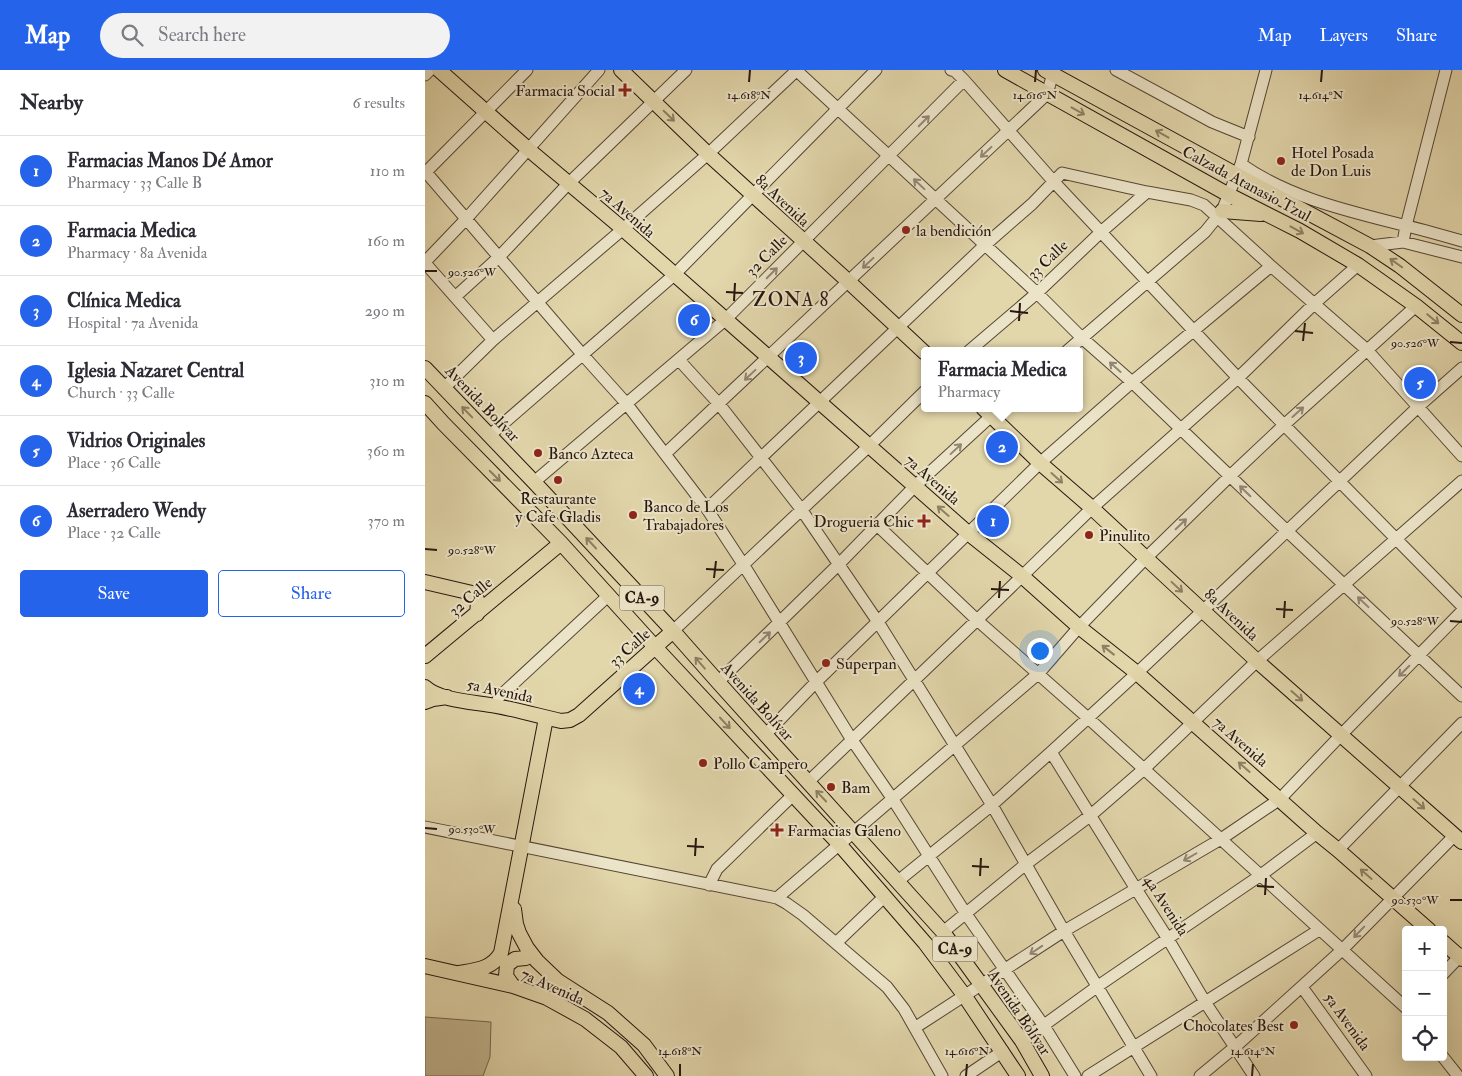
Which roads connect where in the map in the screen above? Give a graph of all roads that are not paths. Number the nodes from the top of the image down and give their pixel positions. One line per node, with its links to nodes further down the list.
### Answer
1 (430, 70): 15 (street)
2 (439, 70): 20 (main road, 7a Avenida)
3 (527, 70): 20 (street)
4 (599, 70): 23 (street)
5 (621, 70): 18 (main road, 8a Avenida)
6 (686, 70): 18 (street)
7 (797, 70): 19 (street); 24 (street)
8 (876, 70): 19 (street)
9 (951, 70): 16 (street)
10 (1005, 70): 17 (main road, Calzada Atanasio Tzul)
11 (1116, 70): 22 (street)
12 (1266, 70): 22 (street)
13 (1446, 70): 37 (street)
14 (1050, 71): 17 (street); 26 (main road, Calzada Atanasio Tzul, one-way to 14)
15 (425, 75)
16 (964, 80): 21 (street); 25 (street, 32 Calle, one-way to 16)
17 (1047, 94): 21 (street); 32 (main road, Calzada Atanasio Tzul, one-way to 32)
18 (654, 102): 24 (main road, 8a Avenida, one-way to 24); 29 (street)
19 (838, 109): 25 (street); 31 (street)
20 (485, 112): 23 (main road, 7a Avenida); 27 (street)
21 (1009, 130): 28 (street); 33 (street, one-way to 33)
22 (1249, 137): 26 (street)
23 (527, 150): 29 (main road, 7a Avenida); 36 (street)
24 (707, 154): 31 (main road, 8a Avenida); 38 (street)
25 (889, 156): 33 (street, one-way to 25); 41 (street, 32 Calle)
26 (1239, 170): 32 (street); 37 (street); 44 (main road, Calzada Atanasio Tzul)
27 (425, 172): 36 (street)
28 (1054, 182): 30 (street); 39 (street); 43 (street)
29 (568, 184): 38 (main road, 7a Avenida); 45 (street)
30 (1147, 192): 35 (street); 39 (street, 33 Calle)
31 (753, 195): 41 (main road, 8a Avenida); 50 (street)
32 (1229, 195): 34 (main road, Calzada Atanasio Tzul); 35 (street)
33 (936, 200): 43 (street); 52 (street, one-way to 52)
34 (1268, 214): 35 (main road); 48 (main road, Calzada Atanasio Tzul, one-way to 48)
35 (1220, 215): 49 (street); 51 (street)
36 (466, 219): 45 (street); 47 (street)
37 (1406, 226): 40 (street); 42 (street)
38 (623, 230): 50 (main road, 7a Avenida); 55 (street)
39 (1101, 232): 51 (street); 53 (street, 33 Calle)
40 (1462, 241)
41 (803, 242): 52 (main road, 8a Avenida); 59 (street, 32 Calle, one-way to 41)
42 (1403, 242): 44 (street); 46 (street)
43 (985, 245): 53 (street); 60 (street)
44 (1370, 246): 58 (main road, Calzada Atanasio Tzul, one-way to 44)
45 (499, 257): 54 (street); 55 (street)
46 (1462, 257)
47 (425, 263): 54 (street)
48 (1357, 265): 56 (street); 57 (main road, Calzada Atanasio Tzul)
49 (1271, 266): 56 (street); 61 (street)
50 (674, 275): 59 (main road, 7a Avenida); 69 (street)
51 (1147, 281): 61 (street); 62 (street)
52 (849, 282): 60 (main road, 8a Avenida); 70 (street)
53 (1037, 293): 62 (street); 65 (street, 33 Calle)
54 (455, 297): 63 (street)
55 (537, 302): 63 (street); 69 (street)
56 (1314, 304): 68 (street); 74 (street)
57 (1417, 306): 64 (main road, Calzada Atanasio Tzul, one-way to 64); 68 (street)
58 (1462, 315)
59 (725, 320): 70 (main road, 7a Avenida); 71 (street, 32 Calle)
60 (899, 328): 67 (main road, 8a Avenida); 79 (street)
61 (1193, 330): 74 (street); 75 (street)
62 (1082, 338): 66 (street); 75 (street, one-way to 62)
63 (493, 340): 76 (street)
64 (1462, 343)
65 (974, 347)
66 (1072, 347)
67 (921, 349)
68 (1367, 350): 82 (street); 85 (street, one-way to 68)
69 (582, 354): 80 (street); 87 (street)
70 (768, 358): 79 (main road, 7a Avenida); 81 (street, one-way to 81)
71 (679, 360): 80 (street, 32 Calle); 81 (street)
72 (425, 368): 76 (main road, Avenida Bolívar / CA-9)
73 (1462, 368): 82 (street)
74 (1238, 378): 85 (street); 86 (street)
75 (1132, 382): 86 (street); 92 (street)
76 (443, 389): 87 (main road, Avenida Bolívar / CA-9, one-way to 76)
77 (921, 395): 88 (street, 33 Calle)
78 (425, 403): 105 (main road, CA-9, one-way to 105)
79 (820, 403): 88 (main road, 7a Avenida); 91 (street)
80 (626, 404): 89 (street); 96 (street, 32 Calle)
81 (719, 404): 89 (street); 91 (street)
82 (1418, 407): 90 (street); 94 (street)
83 (991, 412): 97 (street, one-way to 83)
84 (993, 412): 92 (main road, 8a Avenida)
85 (1284, 425): 93 (street); 94 (street)
86 (1181, 428): 93 (street); 98 (street)
87 (489, 436): 96 (main road, Avenida Bolívar / CA-9)
88 (869, 446): 97 (main road, 7a Avenida); 100 (street, 33 Calle)
89 (665, 454): 99 (street)
90 (1462, 456)
91 (761, 459): 99 (street); 100 (street)
92 (1040, 462): 98 (main road, 8a Avenida, one-way to 98); 103 (street)
93 (1230, 476): 102 (street, one-way to 93); 106 (street, one-way to 93)
94 (1339, 481): 102 (street); 104 (street)
95 (1462, 481): 104 (street)
96 (535, 482): 122 (main road, Avenida Bolívar / CA-9, one-way to 96)
97 (915, 486): 101 (street); 103 (main road, 7a Avenida, one-way to 97)
98 (1092, 508): 106 (main road, 8a Avenida); 110 (street)
99 (707, 509): 107 (street)
100 (801, 510): 107 (street, 33 Calle); 108 (street)
101 (877, 525): 108 (street); 109 (street)
102 (1287, 531): 112 (street); 115 (street)
103 (968, 533): 109 (street); 110 (main road, 7a Avenida)
104 (1395, 538): 112 (street); 114 (street)
105 (561, 543): 113 (main road, CA-9); 117 (main road, 32 Calle)
106 (1146, 558): 115 (main road, 8a Avenida, one-way to 115); 121 (street)
107 (743, 564): 120 (street); 122 (street, 33 Calle)
108 (839, 564): 119 (street); 120 (street)
109 (928, 574): 118 (street); 119 (street)
110 (1022, 576): 118 (street); 121 (main road, 7a Avenida)
111 (425, 582): 117 (main road)
112 (1344, 584): 124 (street, one-way to 112); 126 (street)
113 (609, 595): 123 (main road, CA-9); 136 (street)
114 (1462, 606)
115 (1202, 610): 126 (main road, 8a Avenida); 128 (street)
116 (1462, 611): 124 (street)
117 (477, 614): 125 (main road, 32 Calle)
118 (977, 620): 127 (street); 129 (street)
119 (878, 622): 129 (street); 131 (street)
120 (780, 623): 130 (street, one-way to 120); 131 (street)
121 (1079, 627): 127 (street); 128 (main road, 7a Avenida, one-way to 121)
122 (673, 631): 123 (main road, 33 Calle); 130 (main road, Avenida Bolívar / CA-9, one-way to 122)
123 (655, 648): 137 (main road, 33 Calle); 149 (main road, CA-9, one-way to 149)
124 (1419, 655): 133 (street); 141 (street, one-way to 141)
125 (425, 656)
126 (1257, 661): 139 (street); 141 (main road, 8a Avenida, one-way to 141)
127 (1039, 673): 138 (street); 144 (street)
128 (1137, 673): 138 (street); 139 (main road, 7a Avenida)
129 (914, 680): 143 (street); 144 (street)
130 (717, 682): 142 (main road, Avenida Bolívar / CA-9)
131 (817, 682): 142 (street); 143 (street)
132 (425, 687): 134 (main road, 5a Avenida)
133 (1462, 696)
134 (447, 697): 135 (main road, 5a Avenida); 136 (main road, 5a Avenida)
135 (425, 702)
136 (496, 706): 137 (main road, 5a Avenida)
137 (546, 718): 160 (main road)
138 (1088, 718): 145 (street); 146 (street)
139 (1194, 723): 146 (street); 151 (main road, 7a Avenida, one-way to 139)
140 (1462, 723): 148 (street)
141 (1341, 734): 148 (main road, 8a Avenida); 151 (street)
142 (765, 735): 147 (main road, Avenida Bolívar / CA-9)
143 (852, 740): 147 (street); 150 (street)
144 (955, 746): 150 (street); 152 (street)
145 (1051, 752): 152 (street); 153 (street, 4a Avenida)
146 (1144, 769): 153 (street); 158 (street)
147 (808, 782): 155 (main road, Avenida Bolívar / CA-9, one-way to 147)
148 (1399, 786): 157 (main road, 8a Avenida, one-way to 157); 161 (street)
149 (793, 795): 159 (main road, CA-9); 166 (street)
150 (893, 798): 155 (street); 162 (street)
151 (1280, 799): 156 (main road, 7a Avenida); 158 (street)
152 (993, 805): 162 (street); 163 (street)
153 (1091, 815): 163 (street); 167 (street, 4a Avenida)
154 (425, 827): 160 (street)
155 (854, 832): 159 (street); 165 (main road, Avenida Bolívar / CA-9)
156 (1317, 833): 161 (main road, 7a Avenida); 164 (street)
157 (1458, 838): 171 (street)
158 (1221, 839): 164 (street); 167 (street, one-way to 167)
159 (840, 845): 168 (main road, CA-9); 170 (street)
160 (521, 847): 166 (street); 169 (main road)
161 (1338, 850): 171 (main road, 7a Avenida, one-way to 161)
162 (929, 856): 165 (street); 172 (street)
163 (1026, 864): 172 (street); 176 (street)
164 (1261, 875): 175 (street); 178 (street)
165 (898, 881): 177 (main road, Avenida Bolívar / CA-9)
166 (709, 885): 170 (street)
167 (1136, 889): 176 (street); 178 (street, 4a Avenida)
168 (884, 897): 179 (street); 193 (main road, CA-9)
169 (512, 898): 173 (main road, 7a Avenida); 187 (main road)
170 (777, 898): 179 (street)
171 (1392, 898): 174 (main road, 7a Avenida); 181 (street, one-way to 181)
172 (966, 914): 177 (street); 185 (street)
173 (516, 924): 183 (main road); 188 (main road, 7a Avenida)
174 (1424, 926)
175 (1319, 930): 181 (street); 194 (street)
176 (1065, 931): 185 (street, one-way to 185); 191 (street)
177 (943, 932): 189 (main road, Avenida Bolívar / CA-9)
178 (1168, 939): 191 (street); 194 (street, 4a Avenida)
179 (836, 943): 197 (street)
180 (1447, 945): 182 (main road)
181 (1342, 950): 192 (street); 195 (street)
182 (1461, 957): 186 (street)
183 (526, 958): 188 (main road); 190 (main road)
184 (425, 966): 187 (main road, 7a Avenida)
185 (1005, 971): 189 (street); 196 (street)
186 (1446, 971)
187 (459, 974): 190 (main road, 7a Avenida)
188 (558, 981): 205 (main road, 7a Avenida)
189 (981, 985): 193 (street); 198 (main road, Avenida Bolívar / CA-9)
190 (513, 986): 204 (main road, 7a Avenida)
191 (1098, 986): 196 (street); 199 (street)
192 (1302, 987): 200 (street); 215 (street, 5a Avenida)
193 (964, 995): 197 (street); 201 (main road, CA-9)
194 (1205, 1002): 199 (street); 200 (street, 4a Avenida)
195 (1402, 1004)
196 (1043, 1026): 198 (street); 210 (street)
197 (916, 1027): 206 (street)
198 (1022, 1041): 209 (main road, Avenida Bolívar / CA-9)
199 (1133, 1047): 211 (street); 212 (street)
200 (1235, 1048): 213 (street); 214 (street, 4a Avenida)
201 (1003, 1052): 207 (street); 208 (main road, CA-9)
202 (1447, 1061): 203 (street)
203 (1460, 1075)
204 (646, 1076)
205 (667, 1076)
206 (942, 1076)
207 (966, 1076)
208 (1018, 1076)
209 (1042, 1076)
210 (1075, 1076)
211 (1089, 1076)
212 (1151, 1076)
213 (1200, 1076)
214 (1254, 1076)
215 (1366, 1076)

